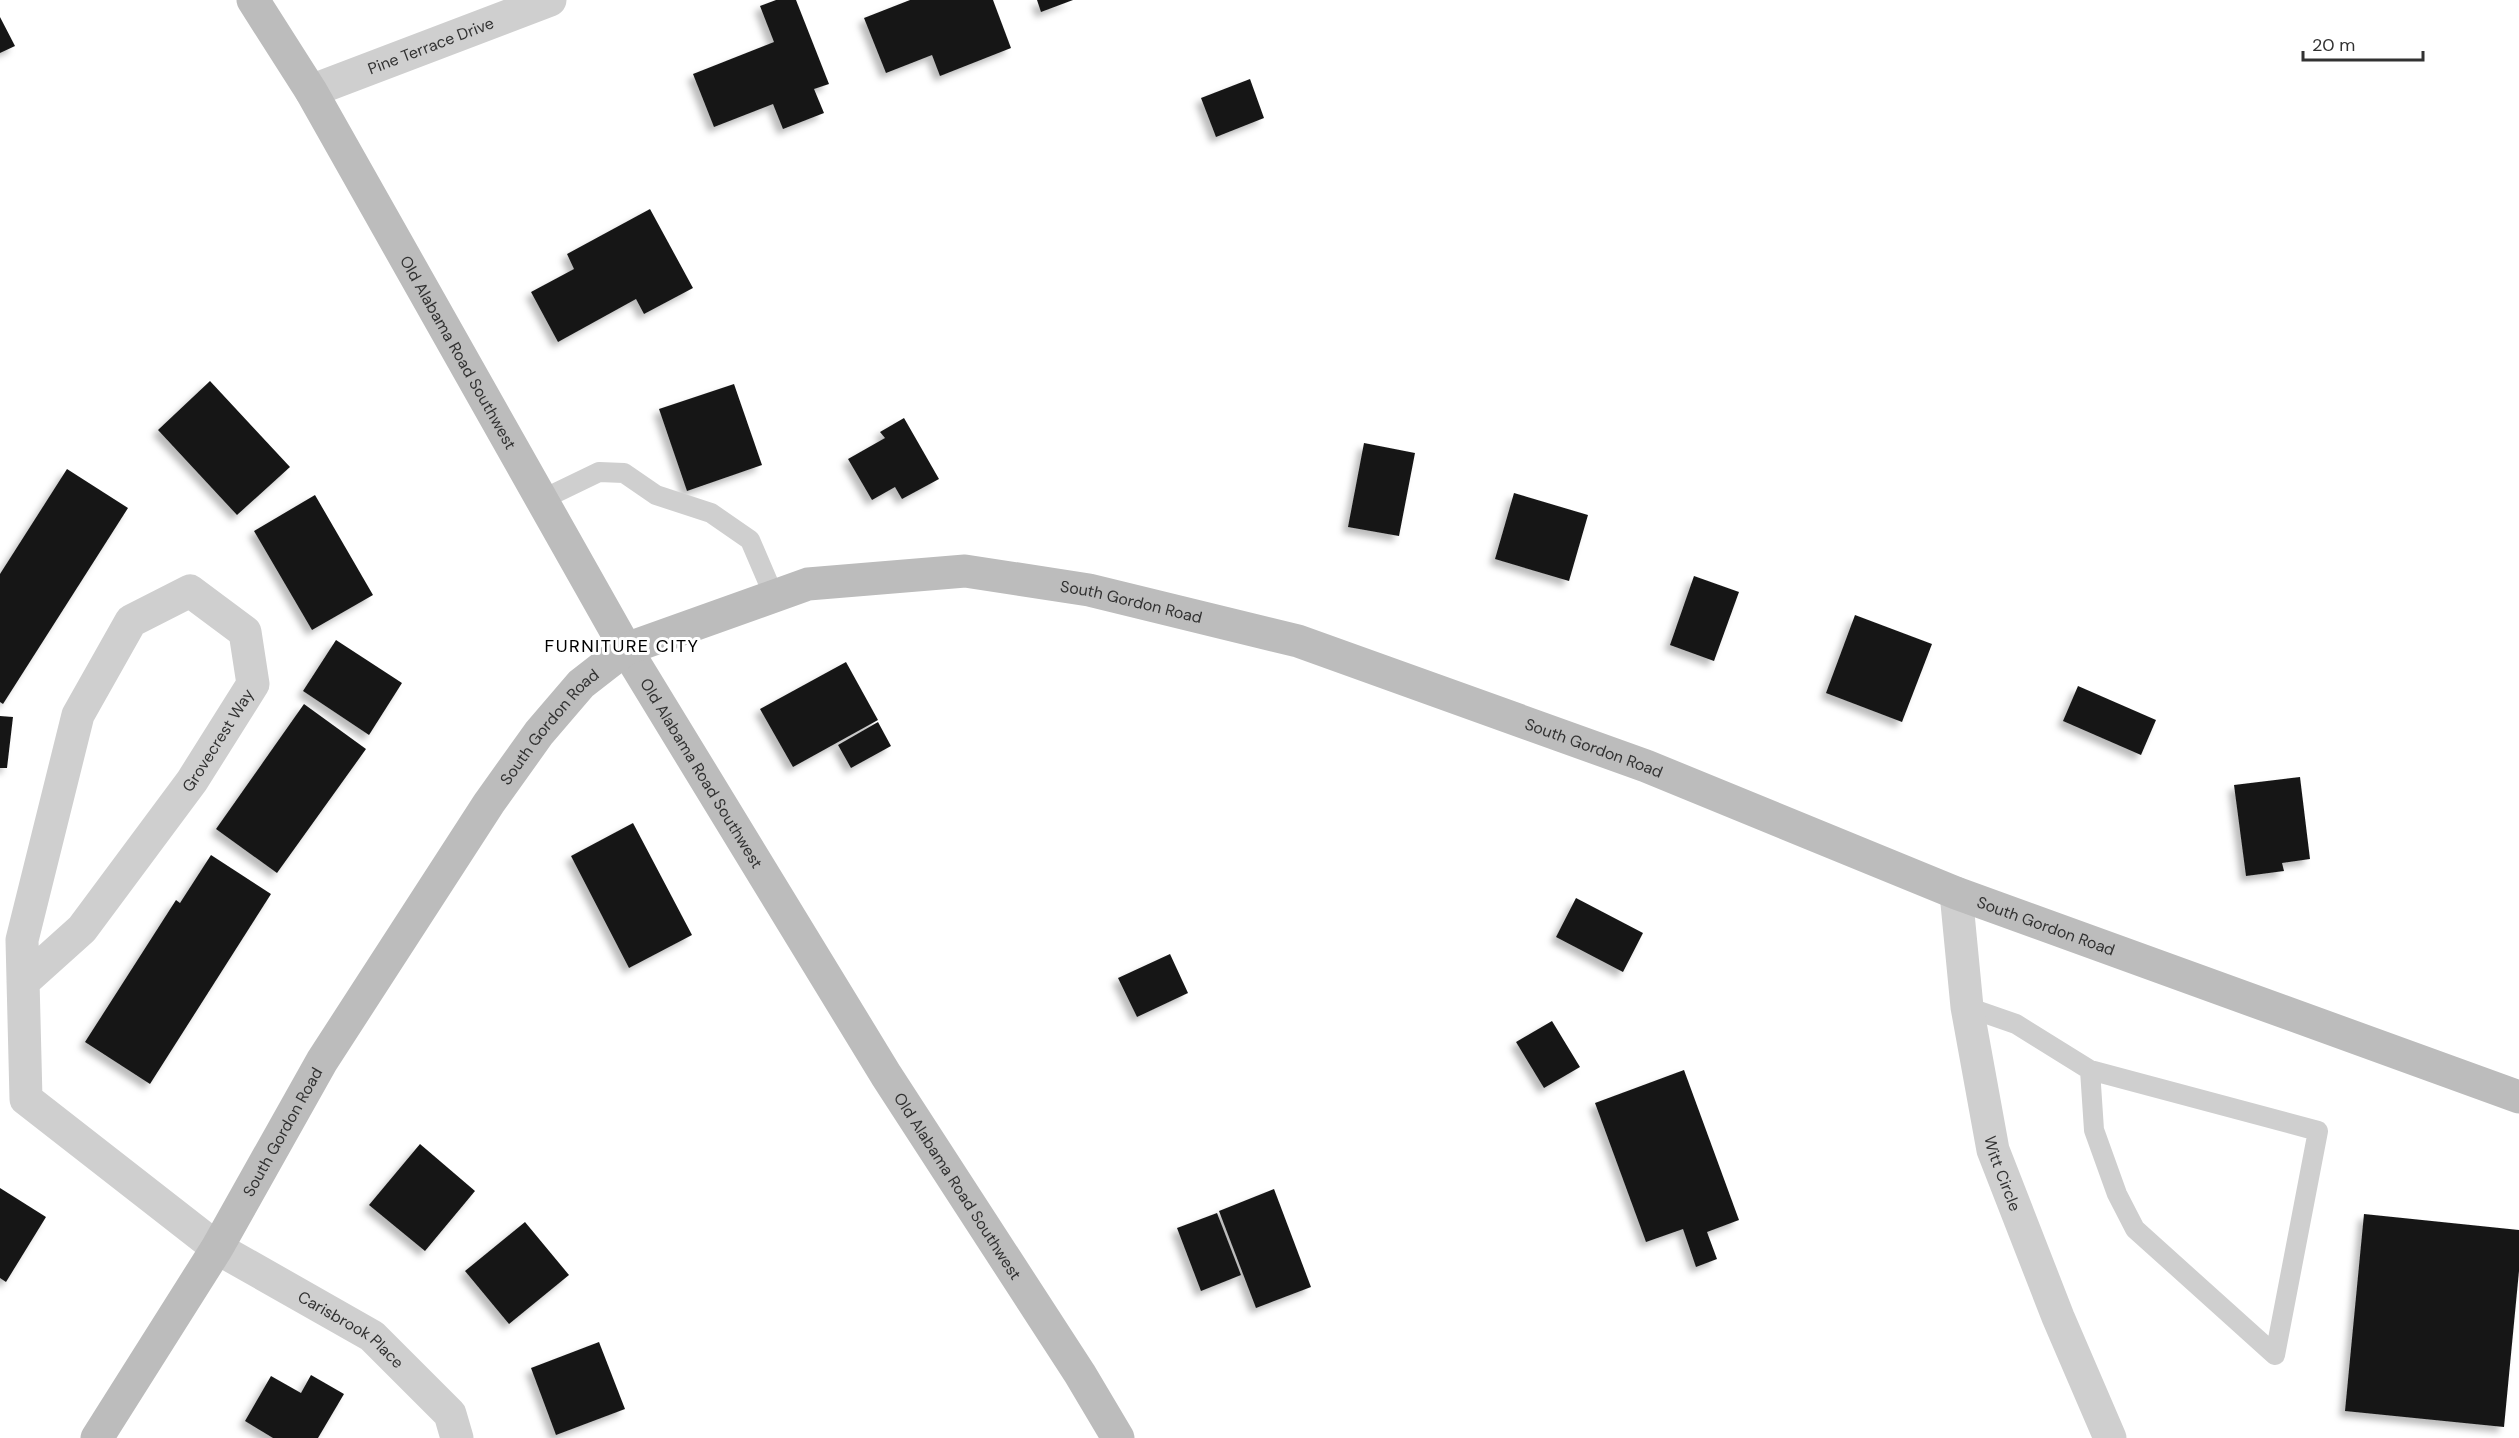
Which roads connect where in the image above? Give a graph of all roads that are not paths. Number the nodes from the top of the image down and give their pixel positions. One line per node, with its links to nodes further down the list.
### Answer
1 (253, 0): 3 (street, Old Alabama Road Southwest)
2 (550, 0): 3 (street, Pine Terrace Drive)
3 (311, 91): 4 (street, Old Alabama Road Southwest)
4 (541, 500): 5 (lane); 6 (street, Old Alabama Road Southwest)
5 (774, 596): 6 (street, South Gordon Road); 7 (street, South Gordon Road)
6 (626, 649): 12 (street, South Gordon Road); 15 (street, Old Alabama Road Southwest)
7 (1956, 893): 9 (street, Witt Circle); 11 (street, South Gordon Road)
8 (23, 982): 8 (street, Grovecrest Way); 12 (street, Grovecrest Way)
9 (1967, 1007): 10 (lane); 16 (street, Witt Circle)
10 (2090, 1070): 10 (lane)
11 (2519, 1097)
12 (217, 1248): 13 (street, South Gordon Road); 14 (street, Carisbrook Place)
13 (97, 1438)
14 (457, 1438)
15 (1118, 1438)
16 (2110, 1438)

